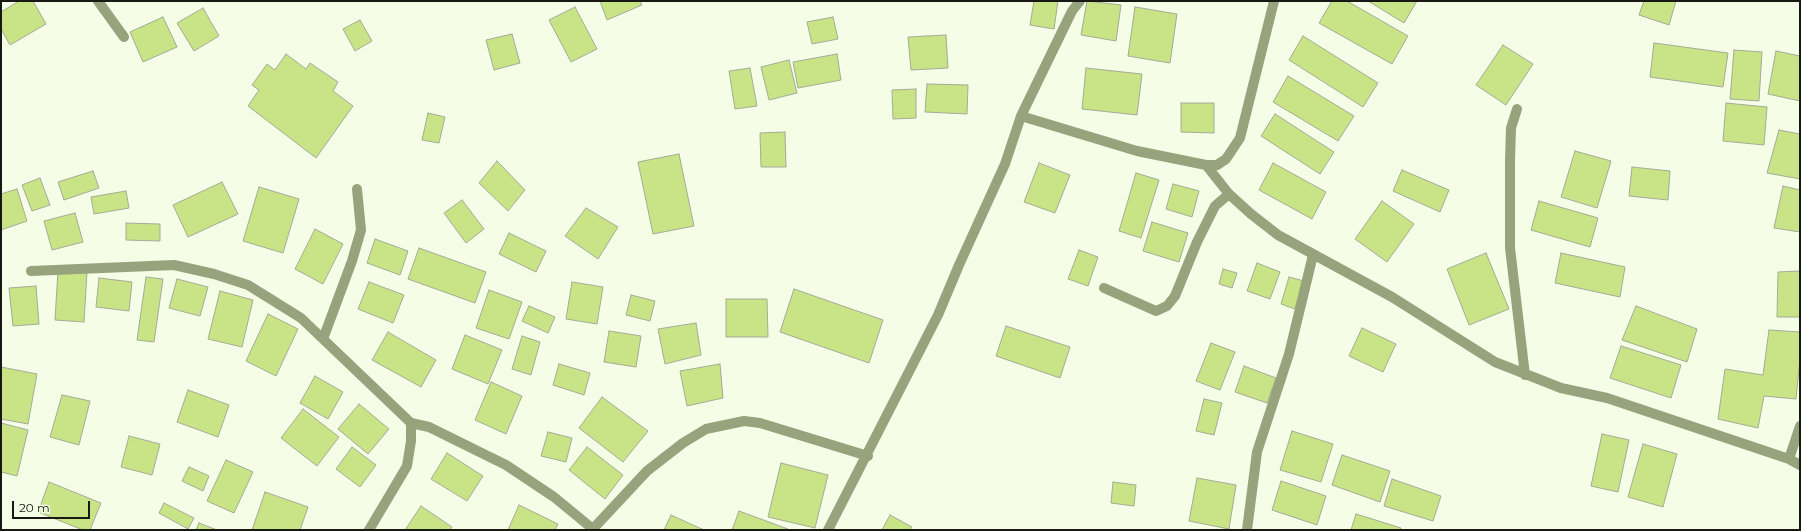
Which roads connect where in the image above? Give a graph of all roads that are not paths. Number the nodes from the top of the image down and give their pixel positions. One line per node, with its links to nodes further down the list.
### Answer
1 (98, 1): 4 (street)
2 (1080, 1): 6 (street)
3 (1274, 1): 7 (street)
4 (124, 37)
5 (1517, 109): 14 (street)
6 (1021, 116): 7 (street); 17 (street)
7 (1206, 165): 9 (street)
8 (357, 189): 13 (street)
9 (1229, 194): 10 (street); 12 (street)
10 (1313, 256): 14 (street); 23 (street)
11 (31, 271): 13 (street)
12 (1104, 288)
13 (323, 339): 15 (street)
14 (1525, 375): 18 (street)
15 (411, 423): 20 (street); 21 (street)
16 (1800, 426): 18 (street)
17 (868, 456): 21 (street); 22 (street)
18 (1789, 459): 19 (street)
19 (1800, 465)
20 (369, 530)
21 (593, 530)
22 (828, 530)
23 (1247, 530)

